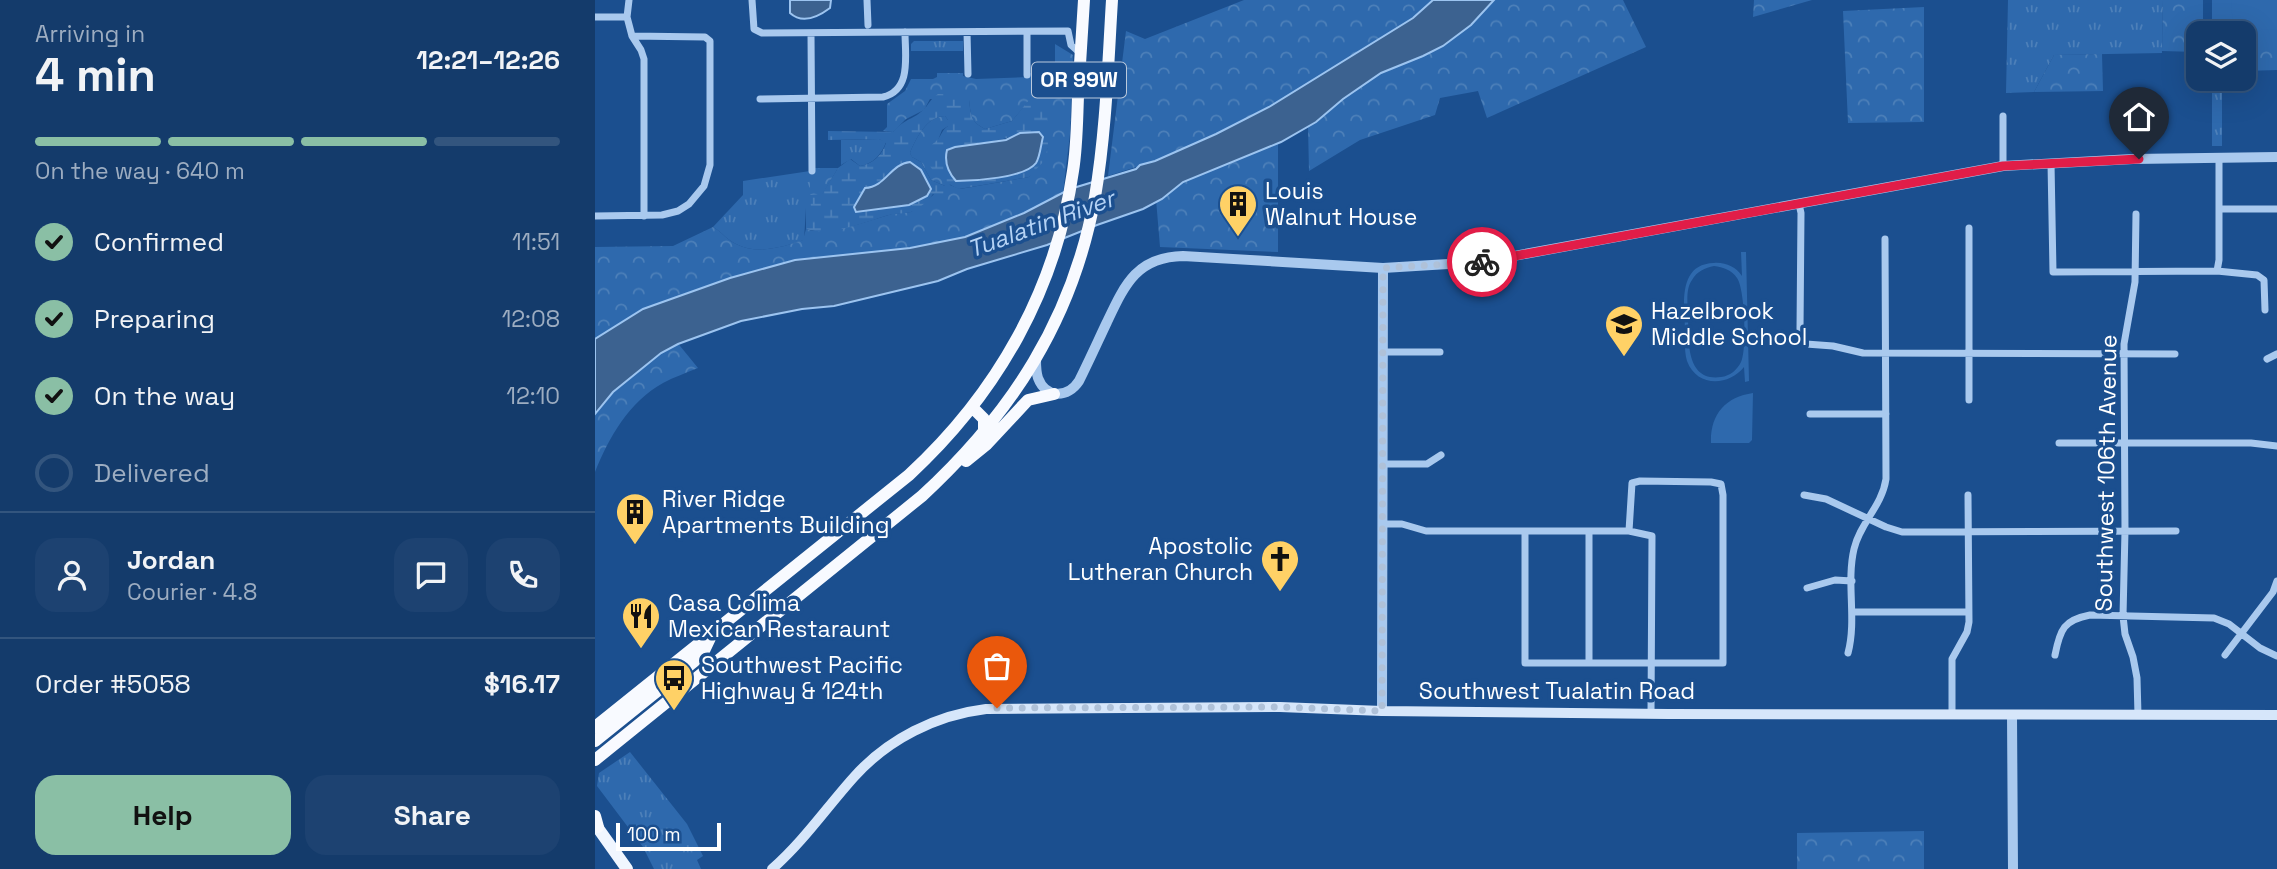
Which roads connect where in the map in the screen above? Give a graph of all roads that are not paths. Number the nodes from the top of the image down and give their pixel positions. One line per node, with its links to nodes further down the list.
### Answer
1 (629, 0): 7 (street)
2 (752, 0): 12 (street)
3 (867, 0): 8 (street)
4 (1084, 0): 14 (highway, OR 99W)
5 (1112, 0): 45 (highway, OR 99W)
6 (595, 17): 7 (street)
7 (627, 17): 13 (street)
8 (867, 25)
9 (905, 32): 10 (street); 12 (street); 17 (street)
10 (967, 32): 11 (street); 15 (street)
11 (1027, 32): 14 (street); 16 (street)
12 (811, 34): 17 (street)
13 (632, 36): 30 (street); 30 (street)
14 (1081, 54): 48 (highway, OR 99W)
15 (968, 74)
16 (1027, 75)
17 (811, 98): 18 (street); 24 (street)
18 (760, 99)
19 (2003, 116): 23 (street)
20 (2219, 157): 21 (street); 22 (street); 26 (street)
21 (2277, 157)
22 (2051, 163): 23 (street); 35 (street)
23 (2003, 166): 25 (street)
24 (812, 170)
25 (1799, 204): 33 (street); 39 (street)
26 (2219, 209): 27 (street); 34 (street)
27 (2277, 209)
28 (2136, 214): 35 (street, Southwest 106th Avenue)
29 (595, 216): 30 (street)
30 (644, 216)
31 (1969, 228): 40 (street)
32 (1885, 239): 39 (street)
33 (1383, 268): 37 (street); 46 (street)
34 (2217, 271): 35 (street); 36 (street)
35 (2136, 272): 41 (street, Southwest 106th Avenue)
36 (2265, 310)
37 (1382, 352): 38 (street); 56 (street)
38 (1440, 352)
39 (1886, 353): 40 (street); 50 (street)
40 (1969, 354): 41 (street); 47 (street)
41 (2125, 354): 42 (street); 53 (street, Southwest 106th Avenue)
42 (2175, 354)
43 (2277, 354): 44 (street)
44 (2267, 359)
45 (1035, 360): 46 (street); 51 (highway, OR 99W)
46 (1054, 394): 57 (highway)
47 (1969, 400)
48 (972, 407): 51 (highway); 75 (highway, OR 99W)
49 (1810, 414): 50 (street)
50 (1886, 414): 60 (street)
51 (984, 433): 57 (highway, OR 99W)
52 (2059, 443): 53 (street)
53 (2125, 443): 54 (street); 64 (street, Southwest 106th Avenue)
54 (2277, 446)
55 (1441, 455): 56 (street)
56 (1383, 464): 61 (street)
57 (953, 467): 90 (highway, OR 99W)
58 (1804, 495): 60 (street)
59 (1968, 495): 67 (street)
60 (1868, 518): 67 (street); 68 (street)
61 (1383, 524): 62 (street); 82 (street)
62 (1525, 531): 66 (street); 80 (street)
63 (1629, 531): 66 (street); 81 (street); 81 (street)
64 (2125, 531): 65 (street); 67 (street); 73 (street, Southwest 106th Avenue)
65 (2176, 531)
66 (1589, 532): 80 (street)
67 (1969, 532): 72 (street)
68 (1852, 581): 70 (street); 71 (street)
69 (2277, 581): 74 (street)
70 (1807, 588)
71 (1852, 612): 72 (street); 76 (street)
72 (1969, 612): 84 (street)
73 (2123, 616): 74 (street); 77 (street); 86 (street, Southwest 106th Avenue)
74 (2241, 631): 78 (street); 79 (street)
75 (711, 635): 88 (highway, OR 99W); 89 (highway)
76 (1848, 653)
77 (2055, 655)
78 (2225, 655)
79 (2277, 656)
80 (1589, 663): 81 (street)
81 (1652, 663): 83 (street)
82 (1382, 711): 83 (main road, Southwest Tualatin Road); 93 (main road, Southwest Tualatin Road)
83 (1651, 713): 84 (main road, Southwest Tualatin Road)
84 (1952, 715): 85 (main road, Southwest Tualatin Road)
85 (2012, 715): 86 (main road, Southwest Tualatin Road); 94 (street)
86 (2138, 715): 87 (main road, Southwest Tualatin Road)
87 (2277, 715)
88 (595, 727)
89 (595, 741)
90 (595, 760)
91 (596, 823): 92 (main road)
92 (627, 869)
93 (772, 869)
94 (2013, 869)

